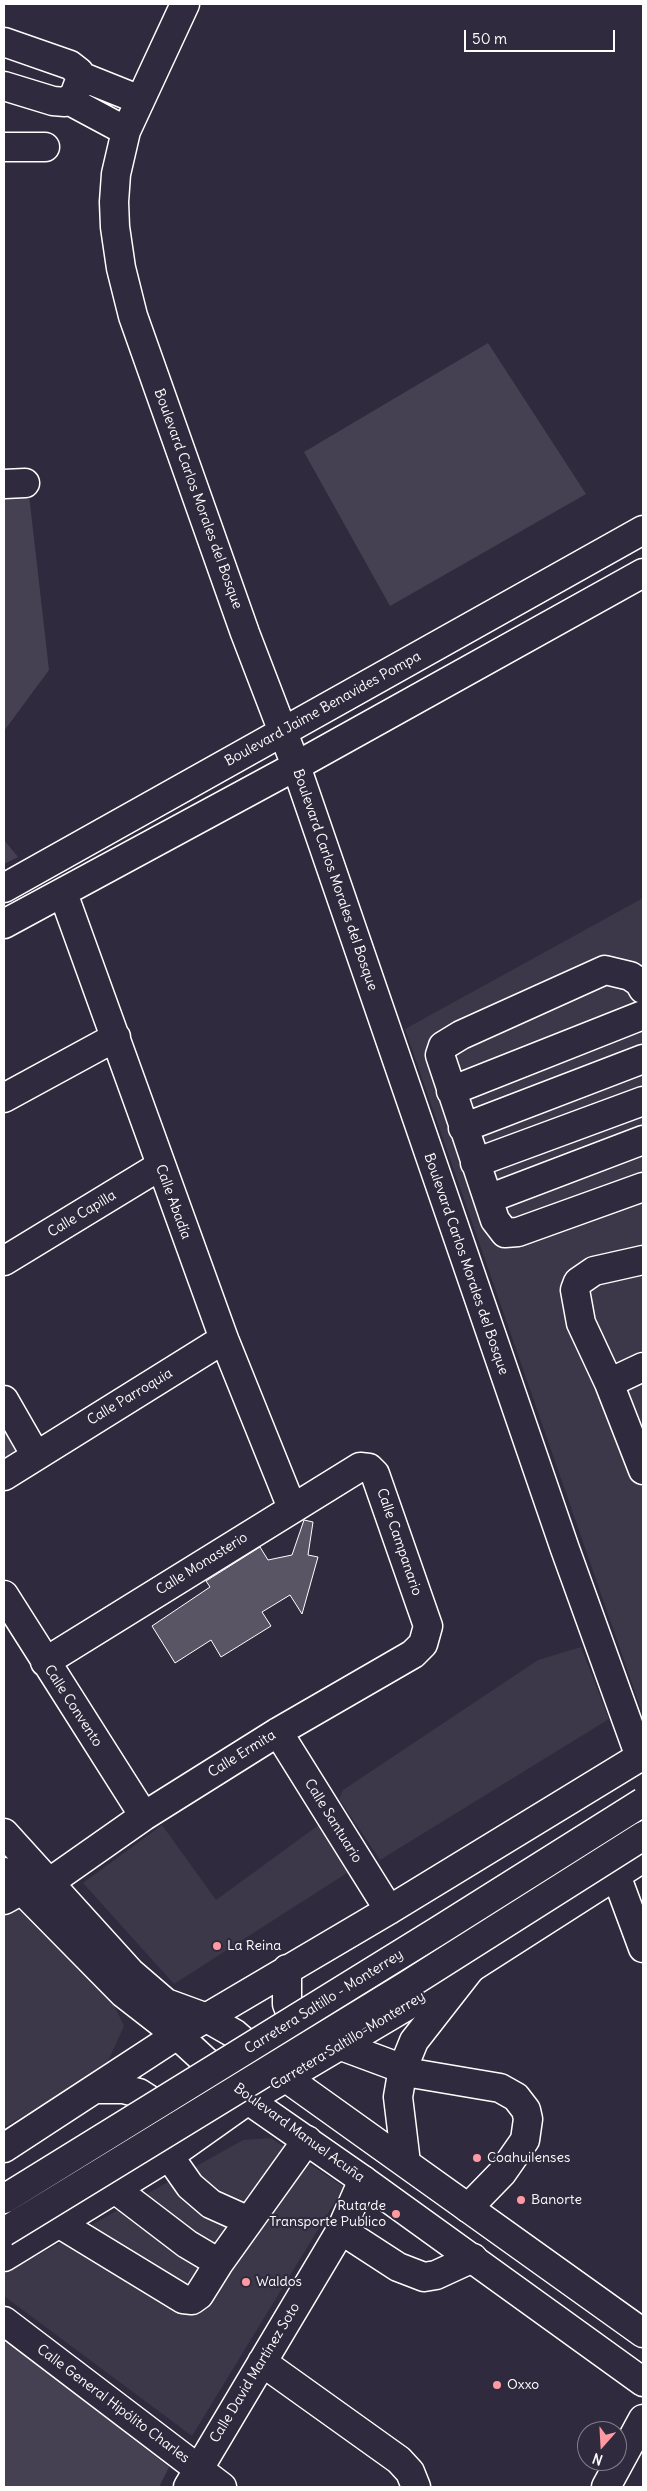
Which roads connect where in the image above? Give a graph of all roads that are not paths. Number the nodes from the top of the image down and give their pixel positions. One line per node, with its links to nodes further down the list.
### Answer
1 (185, 4): 5 (main road, Boulevard Carlos Morales del Bosque)
2 (4, 42): 3 (main road)
3 (80, 76): 5 (main road); 6 (main road)
4 (4, 86): 6 (main road)
5 (140, 100): 7 (main road, Boulevard Carlos Morales del Bosque)
6 (70, 101): 7 (main road)
7 (126, 131): 12 (main road, Boulevard Carlos Morales del Bosque)
8 (4, 147): 9 (main road)
9 (45, 147)
10 (643, 530): 12 (main road, Boulevard Jaime Benavides Pompa)
11 (643, 573): 13 (main road)
12 (282, 732): 13 (main road, Boulevard Carlos Morales del Bosque); 14 (main road, Boulevard Jaime Benavides Pompa)
13 (296, 766): 15 (main road); 45 (main road, Boulevard Carlos Morales del Bosque)
14 (4, 888)
15 (63, 893): 16 (main road); 19 (main road, Calle Abadía)
16 (4, 924)
17 (643, 989): 21 (main road)
18 (643, 1015): 21 (main road)
19 (116, 1037): 22 (main road); 27 (main road, Calle Abadía)
20 (643, 1059): 24 (main road)
21 (451, 1091): 24 (main road)
22 (4, 1098)
23 (643, 1101): 26 (main road)
24 (463, 1128): 26 (main road)
25 (643, 1140): 29 (main road)
26 (475, 1163): 29 (main road)
27 (160, 1166): 31 (main road, Calle Capilla); 32 (main road, Calle Abadía)
28 (643, 1187): 29 (main road)
29 (488, 1199)
30 (643, 1260): 34 (main road)
31 (4, 1261)
32 (224, 1339): 36 (main road, Calle Parroquia); 40 (main road, Calle Abadía)
33 (643, 1367): 34 (main road)
34 (609, 1383): 38 (main road)
35 (4, 1400): 36 (main road)
36 (35, 1454): 39 (main road)
37 (360, 1467): 40 (main road, Calle Monasterio); 42 (main road, Calle Campanario)
38 (643, 1470)
39 (4, 1476)
40 (292, 1508): 43 (main road, Calle Monasterio)
41 (4, 1596): 43 (main road, Calle Convento)
42 (428, 1626): 44 (main road, Calle Ermita)
43 (45, 1662): 47 (main road, Calle Convento)
44 (278, 1732): 47 (main road, Calle Ermita); 54 (main road, Calle Santuario)
45 (642, 1756): 54 (main road)
46 (643, 1802): 71 (main road, Carretera Saltillo - Monterrey, bridge)
47 (144, 1816): 52 (main road, Calle Ermita)
48 (4, 1833): 52 (main road)
49 (643, 1836): 76 (main road, Carretera Saltillo - Monterrey, bridge)
50 (643, 1858): 51 (main road, Carretera Saltillo-Monterrey)
51 (616, 1874): 55 (main road); 56 (main road, Carretera Saltillo-Monterrey)
52 (50, 1882): 53 (main road, Calle Ermita); 58 (main road)
53 (10, 1887): 59 (main road, Boulevard Manuel Acuña)
54 (388, 1910): 57 (main road)
55 (643, 1948)
56 (471, 1968): 60 (main road, Carretera Saltillo-Monterrey); 61 (main road)
57 (286, 1969): 58 (main road); 60 (main road)
58 (207, 2018): 59 (main road); 62 (main road)
59 (177, 2035): 63 (main road); 64 (main road, Boulevard Manuel Acuña)
60 (343, 2046): 61 (main road); 62 (main road, Carretera Saltillo-Monterrey)
61 (403, 2068): 68 (main road); 72 (main road)
62 (285, 2077): 64 (main road, Carretera Saltillo-Monterrey); 68 (main road)
63 (97, 2089): 66 (main road); 67 (main road)
64 (248, 2100): 65 (main road, Boulevard Manuel Acuña); 67 (main road, Carretera Saltillo-Monterrey)
65 (307, 2140): 69 (main road, Boulevard Manuel Acuña); 73 (main road)
66 (4, 2148)
67 (169, 2156): 70 (main road, Carretera Saltillo-Monterrey); 73 (main road)
68 (406, 2163): 72 (main road)
69 (363, 2180): 75 (main road, Calle David Martínez Soto); 78 (main road, Boulevard Manuel Acuña)
70 (115, 2189): 74 (main road, Carretera Saltillo-Monterrey); 79 (main road)
71 (4, 2199)
72 (468, 2208): 81 (main road)
73 (249, 2221): 79 (main road)
74 (60, 2224): 77 (main road, Carretera Saltillo-Monterrey); 79 (main road)
75 (341, 2230): 78 (main road); 82 (main road, Calle David Martínez Soto)
76 (4, 2232)
77 (4, 2257)
78 (473, 2258): 83 (main road, Boulevard Manuel Acuña)
79 (219, 2262)
80 (4, 2321): 85 (main road, Calle General Hipólito Charles)
81 (643, 2333)
82 (262, 2362): 85 (main road, Calle David Martínez Soto); 87 (main road)
83 (643, 2382)
84 (643, 2419): 88 (main road)
85 (193, 2478): 86 (main road, Calle General Hipólito Charles)
86 (222, 2487)
87 (416, 2487)
88 (606, 2487)

